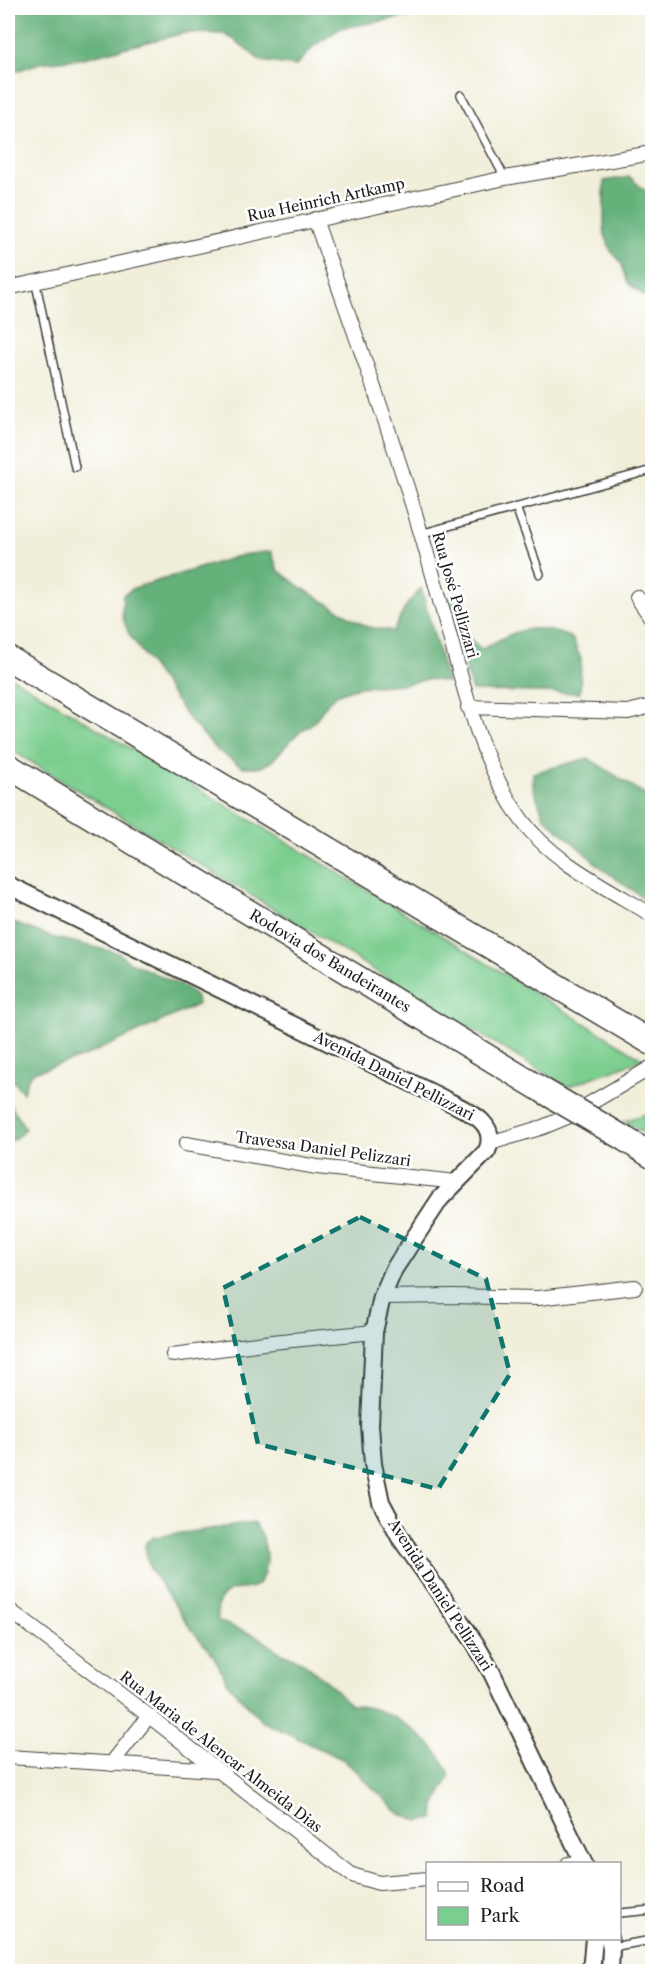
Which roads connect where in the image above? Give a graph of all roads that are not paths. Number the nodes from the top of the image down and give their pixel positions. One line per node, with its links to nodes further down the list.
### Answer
1 (461, 95): 3 (lane)
2 (652, 153): 3 (street, Rua Heinrich Artkamp)
3 (505, 178): 4 (street, Rua Heinrich Artkamp)
4 (315, 219): 5 (street, Rua Heinrich Artkamp); 10 (street, Rua José Pellizzari)
5 (36, 284): 6 (street, Rua Heinrich Artkamp); 7 (lane)
6 (8, 288)
7 (75, 466)
8 (652, 470): 9 (lane)
9 (516, 507): 10 (lane); 11 (lane)
10 (420, 534): 16 (street, Rua José Pellizzari)
11 (540, 574)
12 (637, 597): 13 (street)
13 (652, 619)
14 (8, 658): 20 (highway)
15 (652, 706): 16 (street)
16 (468, 707): 19 (street, Rua José Pellizzari)
17 (8, 766): 24 (highway, Rodovia dos Bandeirantes, bridge)
18 (8, 885): 22 (street, Avenida Daniel Pellizzari)
19 (652, 915)
20 (648, 1040)
21 (652, 1067): 22 (street)
22 (490, 1143): 25 (street, Avenida Daniel Pellizzari)
23 (186, 1144): 25 (street, Travessa Daniel Pelizzari)
24 (652, 1156)
25 (457, 1182): 27 (street, Avenida Daniel Pellizzari)
26 (635, 1287): 27 (street)
27 (382, 1297): 28 (street, Avenida Daniel Pellizzari)
28 (374, 1332): 29 (street); 35 (street, Avenida Daniel Pellizzari)
29 (173, 1355)
30 (8, 1609): 31 (street, Rua Maria de Alencar Almeida Dias)
31 (149, 1716): 33 (street); 34 (street, Rua Maria de Alencar Almeida Dias)
32 (8, 1757): 33 (street)
33 (111, 1764): 34 (street)
34 (216, 1770): 36 (street, Rua Maria de Alencar Almeida Dias)
35 (579, 1862)
36 (426, 1879)
37 (652, 1910): 38 (lane)
38 (621, 1913)
39 (594, 1940): 42 (street)
40 (652, 1940): 41 (lane)
41 (610, 1943): 43 (street)
42 (591, 1971)
43 (610, 1971)

